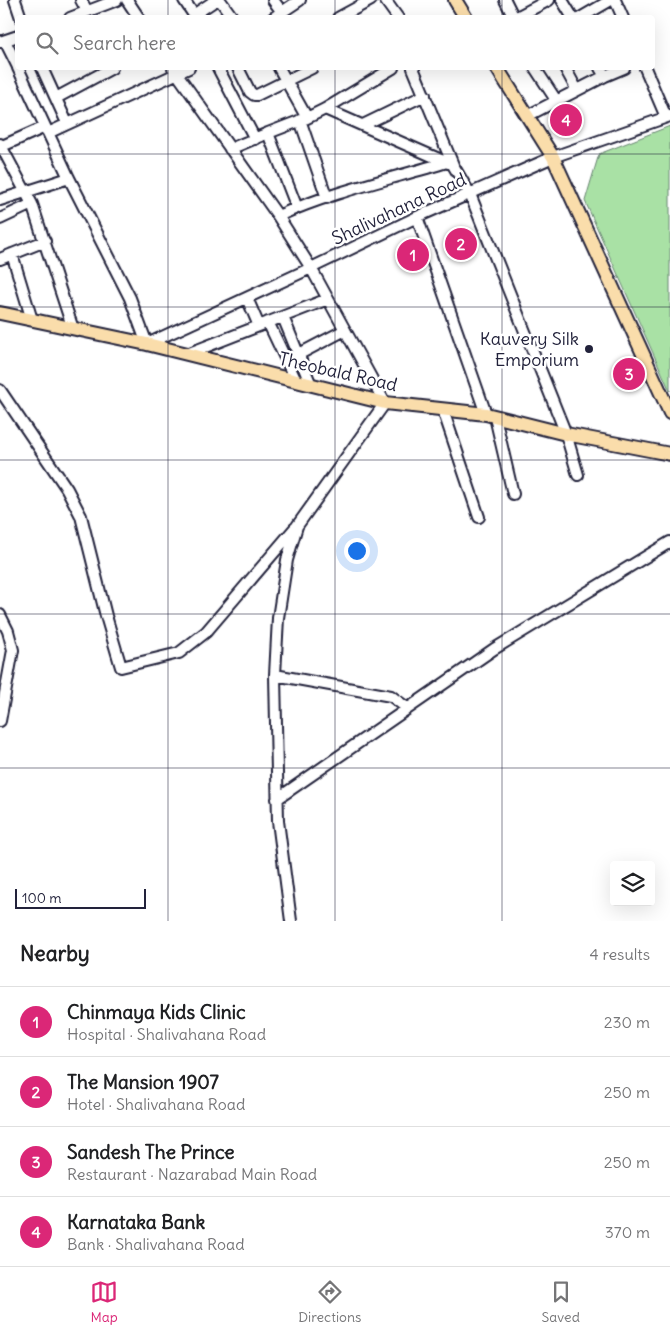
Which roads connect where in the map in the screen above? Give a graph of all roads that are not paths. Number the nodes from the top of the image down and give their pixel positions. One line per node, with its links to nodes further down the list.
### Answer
1 (15, 0): 20 (street)
2 (81, 0): 19 (street)
3 (117, 0): 19 (street)
4 (127, 0): 22 (street)
5 (184, 0): 23 (street)
6 (273, 0): 26 (street)
7 (300, 0): 26 (street)
8 (371, 0): 18 (street)
9 (385, 0): 29 (street)
10 (456, 0): 30 (main road)
11 (504, 0): 31 (street)
12 (549, 0): 17 (street)
13 (562, 0): 33 (street)
14 (611, 0): 34 (street)
15 (615, 0): 35 (street)
16 (214, 1): 24 (street); 25 (street)
17 (530, 4): 32 (street)
18 (358, 7): 27 (street); 28 (street)
19 (88, 11): 21 (street)
20 (20, 15)
21 (78, 15)
22 (137, 15)
23 (195, 15)
24 (197, 15)
25 (230, 15)
26 (277, 15)
27 (343, 15)
28 (362, 15)
29 (396, 15)
30 (464, 15)
31 (512, 15)
32 (517, 15)
33 (571, 15)
34 (585, 15)
35 (622, 15)
36 (15, 37): 37 (street)
37 (3, 41): 38 (street)
38 (15, 62)
39 (19, 70): 65 (street)
40 (43, 70): 57 (street)
41 (108, 70): 57 (street)
42 (175, 70): 63 (street); 69 (street)
43 (219, 70): 67 (street)
44 (239, 70): 54 (street)
45 (280, 70): 54 (street)
46 (308, 70): 54 (street)
47 (386, 70): 59 (street)
48 (414, 70): 56 (street)
49 (498, 70): 60 (main road)
50 (536, 70): 58 (street)
51 (566, 70): 55 (street)
52 (646, 70): 61 (street)
53 (602, 72): 55 (street)
54 (286, 80): 62 (street)
55 (577, 90): 58 (street)
56 (425, 95): 64 (street); 71 (street)
57 (56, 98): 63 (street)
58 (556, 100): 60 (street)
59 (325, 109): 62 (street); 64 (street)
60 (527, 116): 70 (main road)
61 (668, 116): 70 (street, Shalivahana Road)
62 (304, 119): 66 (street); 75 (street)
63 (67, 123): 65 (street)
64 (363, 125): 71 (street)
65 (47, 130): 68 (street); 72 (street)
66 (268, 132): 67 (street); 78 (street)
67 (254, 139): 69 (street)
68 (0, 146): 73 (street)
69 (230, 149): 79 (street)
70 (553, 157): 74 (street, Shalivahana Road); 103 (main road)
71 (450, 164): 74 (street); 75 (street)
72 (70, 178): 73 (street); 94 (street)
73 (25, 191): 76 (street); 77 (street)
74 (470, 194): 80 (street, Shalivahana Road); 105 (street)
75 (327, 198): 78 (street)
76 (0, 200)
77 (32, 204): 81 (street); 82 (street)
78 (297, 208): 79 (street)
79 (278, 216): 85 (street)
80 (417, 217): 85 (street, Shalivahana Road); 104 (street)
81 (0, 219)
82 (45, 241): 83 (street); 92 (street)
83 (12, 254): 84 (street); 90 (street)
84 (0, 259)
85 (311, 268): 86 (street, Shalivahana Road); 87 (street)
86 (246, 298): 91 (street); 94 (street, Shalivahana Road)
87 (328, 299): 89 (street); 93 (street)
88 (0, 313): 90 (main road, Theobald Road)
89 (283, 317): 91 (street); 96 (street)
90 (32, 320): 92 (main road, Theobald Road)
91 (264, 324): 95 (street); 97 (street)
92 (73, 329): 94 (main road, Theobald Road)
93 (345, 330): 96 (street); 101 (street)
94 (146, 344): 95 (main road, Theobald Road)
95 (187, 354): 98 (main road, Theobald Road)
96 (298, 354): 97 (street); 99 (street)
97 (286, 361): 98 (street)
98 (296, 381): 99 (main road, Theobald Road)
99 (311, 385): 101 (main road, Theobald Road)
100 (0, 390): 110 (street)
101 (385, 403): 102 (main road, Theobald Road); 110 (street)
102 (443, 410): 104 (main road, Theobald Road); 109 (street)
103 (670, 413)
104 (490, 416): 105 (main road, Theobald Road); 108 (street)
105 (566, 434): 106 (main road, Theobald Road); 107 (street)
106 (670, 454)
107 (578, 475)
108 (513, 494)
109 (479, 517)
110 (297, 526): 113 (street)
111 (670, 542): 114 (street)
112 (0, 615): 115 (street)
113 (275, 675): 114 (street); 116 (street)
114 (408, 708): 116 (street)
115 (0, 721)
116 (277, 799): 117 (street)
117 (290, 921)

